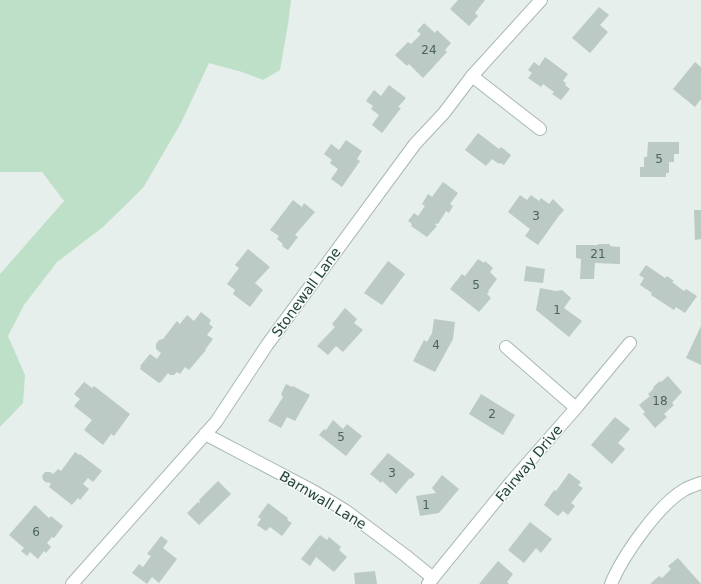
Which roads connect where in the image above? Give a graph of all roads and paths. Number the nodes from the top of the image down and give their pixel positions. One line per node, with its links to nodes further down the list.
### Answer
1 (541, 0): 2 (street, Stonewall Lane)
2 (472, 76): 3 (street); 7 (street, Stonewall Lane)
3 (540, 129)
4 (630, 343): 6 (street, Fairway Drive)
5 (506, 347): 6 (street)
6 (576, 408): 9 (street, Fairway Drive)
7 (205, 434): 9 (street, Barnwall Lane); 10 (street, Stonewall Lane)
8 (701, 483): 11 (street)
9 (431, 581)
10 (72, 584)
11 (611, 584)

